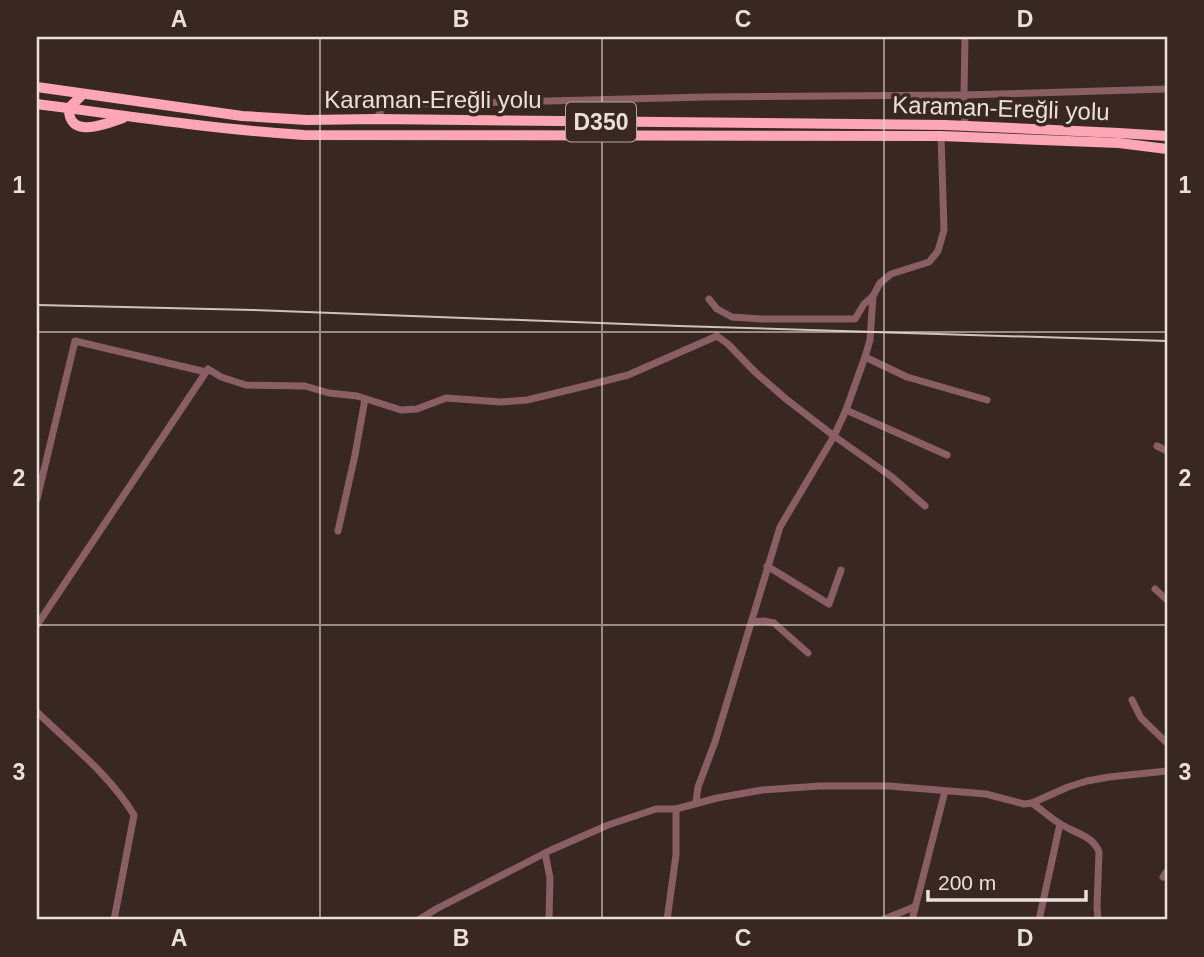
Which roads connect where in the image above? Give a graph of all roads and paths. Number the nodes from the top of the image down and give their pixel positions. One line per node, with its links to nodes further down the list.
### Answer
1 (965, 37): 5 (street)
2 (37, 88): 4 (highway, Karaman-Ereğli yolu / D350)
3 (1167, 89): 5 (street)
4 (83, 94): 7 (highway); 9 (highway, Karaman-Ereğli yolu / D350)
5 (964, 95): 9 (street); 10 (street)
6 (37, 104): 7 (highway, Karaman-Ereğli yolu / D350)
7 (69, 108): 8 (highway, Karaman-Ereğli yolu / D350); 8 (highway)
8 (127, 117): 11 (highway, Karaman-Ereğli yolu / D350)
9 (376, 119): 10 (highway, Karaman-Ereğli yolu / D350)
10 (965, 126): 12 (highway, Karaman-Ereğli yolu / D350)
11 (942, 136): 13 (highway, Karaman-Ereğli yolu / D350); 14 (street)
12 (1167, 136)
13 (1167, 149)
14 (873, 296): 15 (street); 16 (street)
15 (709, 299)
16 (865, 357): 19 (street); 20 (street)
17 (207, 371): 18 (street); 25 (street); 33 (street)
18 (365, 399): 21 (street); 27 (street)
19 (987, 400)
20 (846, 410): 21 (street); 24 (street)
21 (834, 436): 26 (street); 28 (street)
22 (1157, 446): 23 (street)
23 (1167, 451)
24 (947, 455)
25 (37, 499)
26 (925, 506)
27 (338, 531)
28 (768, 566): 29 (street); 32 (street)
29 (841, 570)
30 (1155, 589): 31 (street)
31 (1167, 600)
32 (752, 622): 34 (street); 40 (street)
33 (37, 625)
34 (808, 653)
35 (1132, 699): 37 (street)
36 (37, 712): 46 (street)
37 (1167, 743)
38 (1167, 771): 41 (street)
39 (945, 791): 40 (street); 41 (street); 45 (street)
40 (696, 802): 42 (street)
41 (1032, 803): 43 (street)
42 (676, 809): 44 (street); 49 (street)
43 (1060, 824): 52 (street); 53 (street)
44 (545, 853): 47 (street); 48 (street)
45 (914, 907): 50 (street); 51 (street)
46 (114, 920)
47 (418, 920)
48 (549, 920)
49 (667, 920)
50 (882, 920)
51 (912, 920)
52 (1039, 920)
53 (1098, 920)

